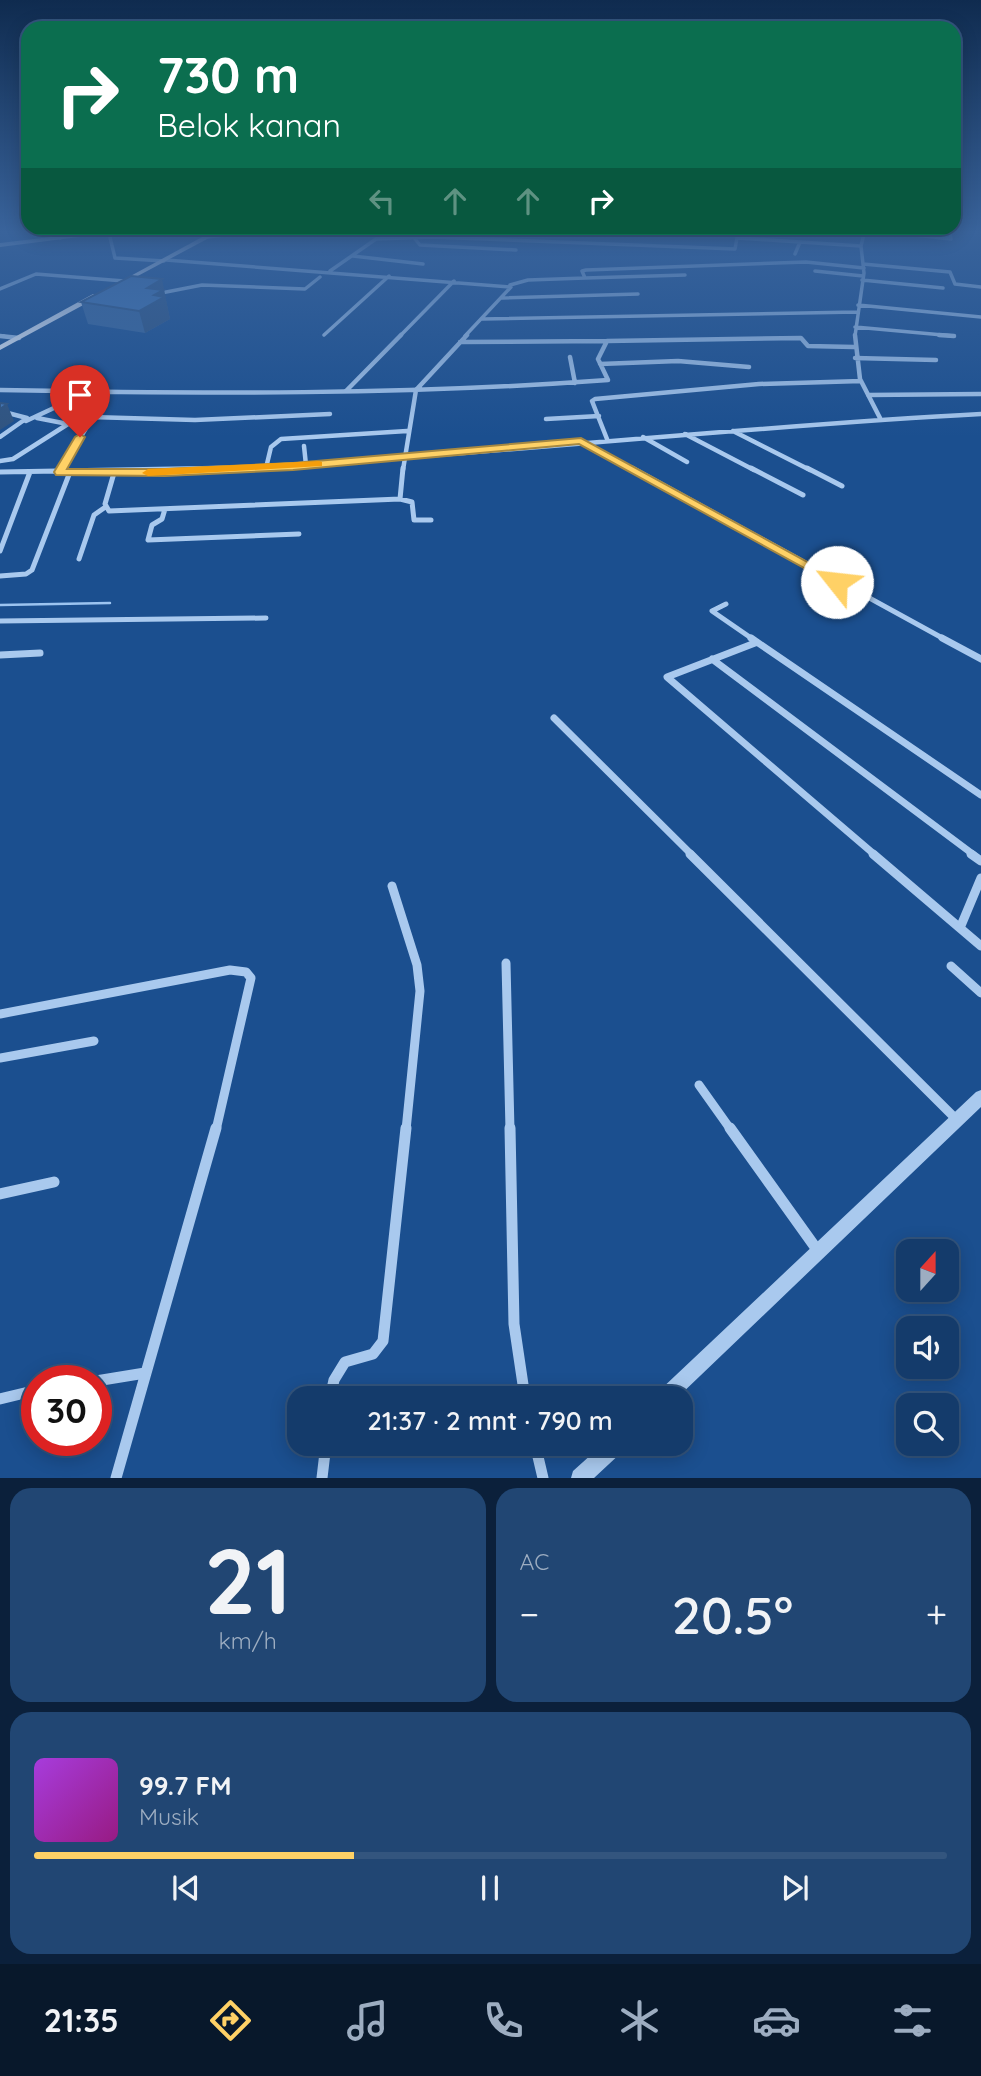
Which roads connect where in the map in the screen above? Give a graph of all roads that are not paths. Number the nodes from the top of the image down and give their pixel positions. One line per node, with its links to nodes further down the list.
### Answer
1 (90, 299): 14 (main road)
2 (364, 299): 11 (street)
3 (436, 299): 28 (street)
4 (501, 299): 9 (street)
5 (859, 299): 6 (street)
6 (858, 305): 7 (street); 8 (street)
7 (857, 312): 9 (street); 10 (street)
8 (981, 317)
9 (482, 319): 16 (street)
10 (855, 327): 13 (street); 17 (street)
11 (324, 335)
12 (0, 336): 14 (street)
13 (954, 336)
14 (19, 338): 18 (main road)
15 (607, 341): 16 (street); 17 (street); 22 (street)
16 (460, 342): 27 (street)
17 (854, 347): 20 (street)
18 (0, 348)
19 (570, 357): 25 (street)
20 (855, 358): 21 (street); 24 (street)
21 (936, 360)
22 (600, 363): 23 (street); 25 (street)
23 (749, 367)
24 (861, 382): 31 (street); 36 (street)
25 (575, 383): 27 (street)
26 (0, 390): 29 (street)
27 (416, 390): 28 (street); 43 (street)
28 (346, 391): 29 (street)
29 (107, 393): 32 (street)
30 (981, 394): 31 (street)
31 (868, 395): 39 (street)
32 (102, 400): 37 (street); 38 (street)
33 (0, 411): 41 (street)
34 (330, 414): 37 (street)
35 (981, 414): 39 (street)
36 (599, 416): 40 (street); 47 (street)
37 (91, 417): 57 (street)
38 (37, 418): 41 (street); 51 (street)
39 (880, 418): 42 (street)
40 (546, 419)
41 (26, 421): 46 (street)
42 (732, 430): 44 (street); 60 (street)
43 (407, 431): 50 (street); 54 (street)
44 (684, 434): 45 (street); 61 (street)
45 (642, 437): 47 (street); 52 (street)
46 (0, 438)
47 (607, 439): 48 (street)
48 (581, 441): 50 (street); 78 (street)
49 (304, 446): 53 (street)
50 (406, 456): 53 (street); 62 (street)
51 (0, 460)
52 (687, 462)
53 (306, 465): 54 (street)
54 (266, 468): 59 (street)
55 (0, 472): 56 (street)
56 (30, 472): 57 (street); 67 (street)
57 (60, 472): 58 (street)
58 (70, 472): 59 (street); 70 (street)
59 (114, 473): 63 (street)
60 (842, 486)
61 (803, 495)
62 (400, 499): 64 (street); 65 (street)
63 (104, 508): 64 (street); 69 (street)
64 (165, 509): 66 (street)
65 (431, 520)
66 (299, 534)
67 (3, 538): 68 (street)
68 (0, 551)
69 (79, 559)
70 (0, 576)
71 (726, 604): 74 (street)
72 (266, 618): 73 (street)
73 (0, 621)
74 (755, 643): 77 (street); 80 (street)
75 (40, 653): 76 (street)
76 (0, 655)
77 (712, 659): 81 (street); 84 (street)
78 (981, 659)
79 (554, 718): 94 (street)
80 (981, 795)
81 (981, 861)
82 (981, 878): 84 (street)
83 (392, 886): 100 (street)
84 (960, 928): 85 (street)
85 (981, 946)
86 (506, 963): 101 (street)
87 (950, 966): 88 (street)
88 (981, 993)
89 (0, 1014): 98 (street)
90 (94, 1041): 91 (street)
91 (0, 1058)
92 (699, 1084): 97 (street)
93 (981, 1097): 94 (street)
94 (957, 1120): 97 (street)
95 (54, 1182): 96 (street)
96 (0, 1194)
97 (819, 1252): 102 (street)
98 (145, 1373): 99 (street); 108 (street)
99 (112, 1378)
100 (333, 1386)
101 (523, 1386)
102 (677, 1386)
103 (21, 1394): 104 (street)
104 (0, 1399)
105 (325, 1456): 109 (street)
106 (538, 1456): 110 (street)
107 (603, 1456): 111 (street)
108 (116, 1478)
109 (323, 1478)
110 (543, 1478)
111 (580, 1478)

